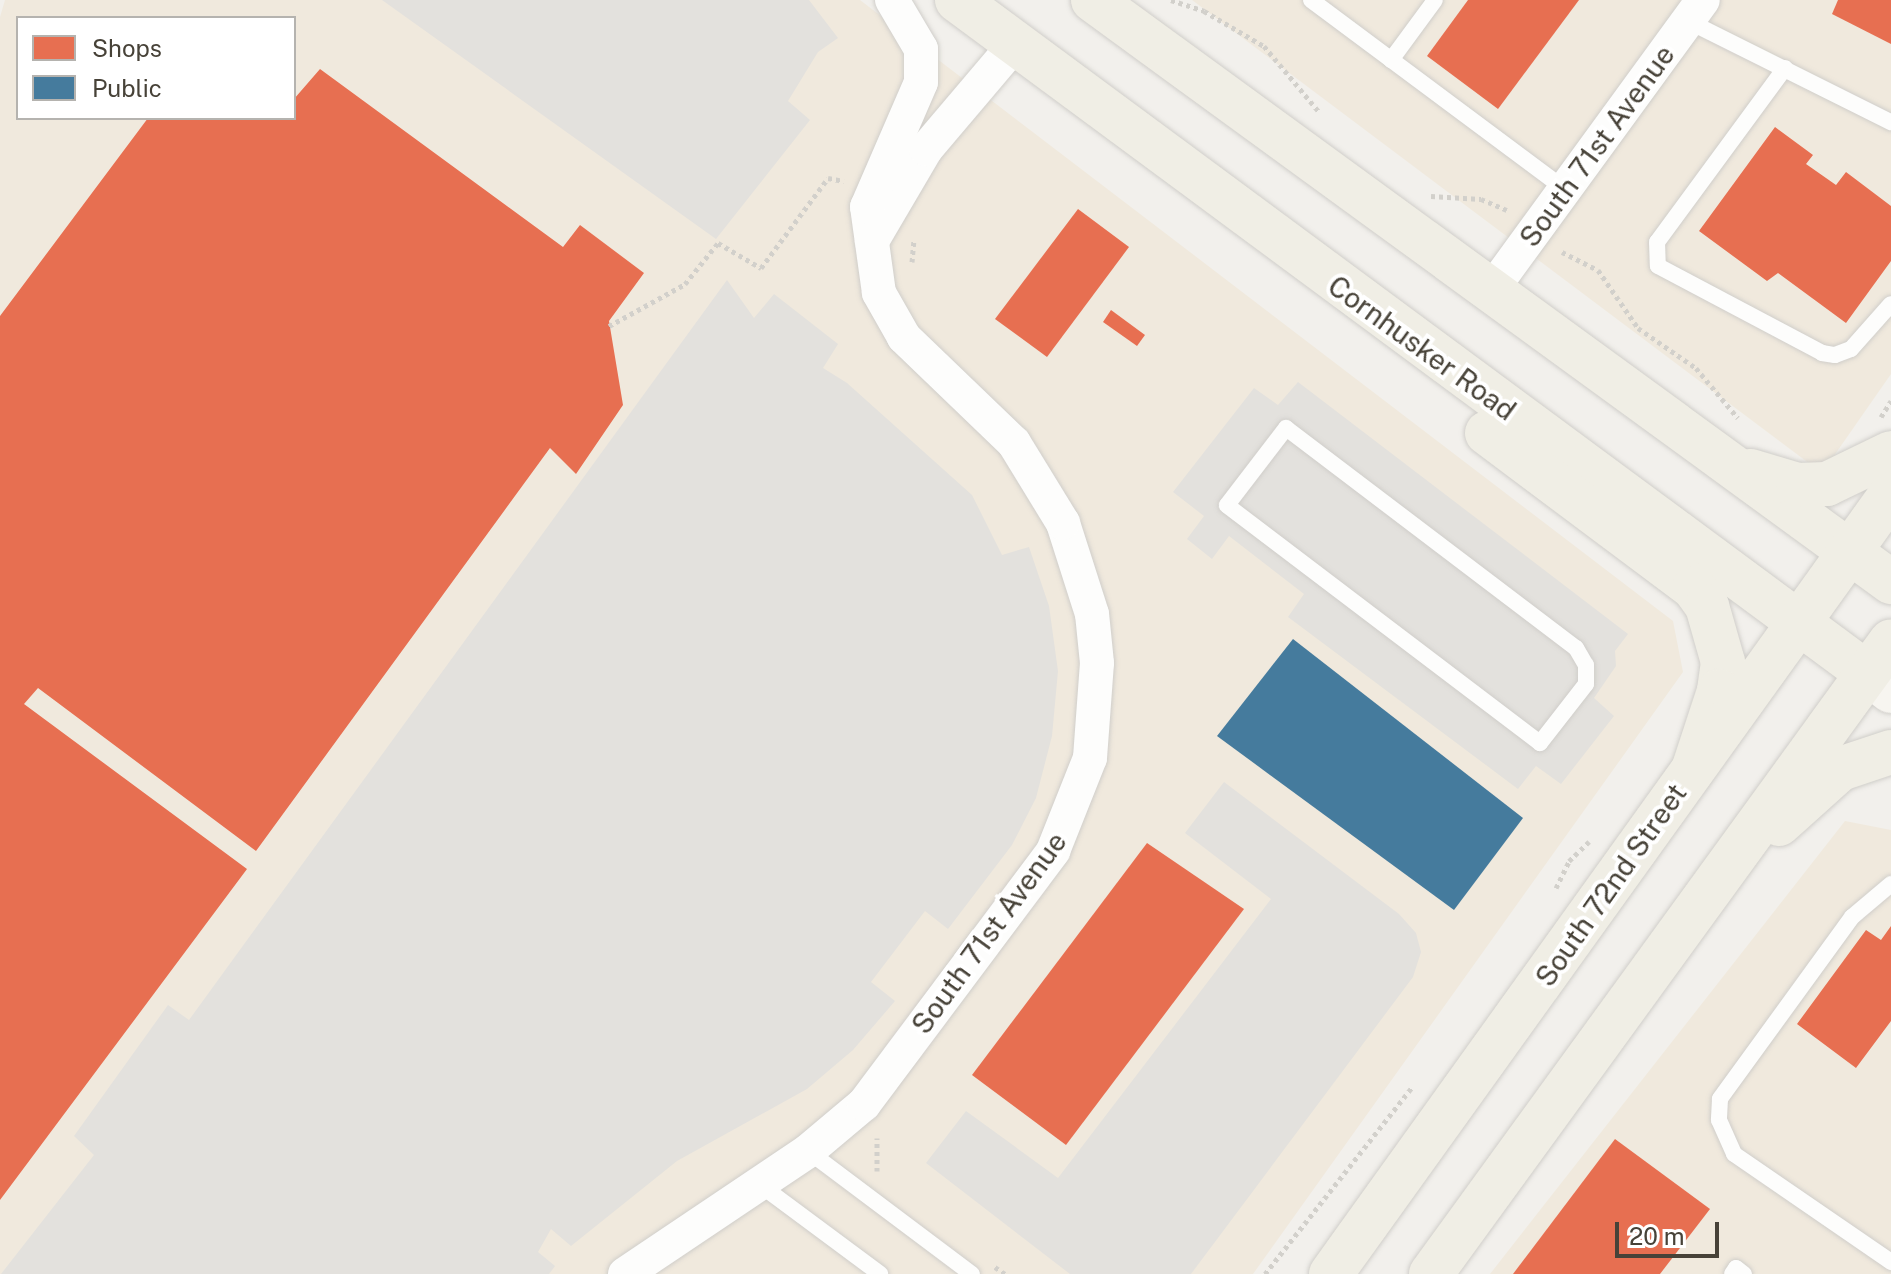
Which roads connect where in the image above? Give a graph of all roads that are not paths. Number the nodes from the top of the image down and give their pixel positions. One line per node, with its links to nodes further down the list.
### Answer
1 (892, 0): 12 (street, South 71st Avenue)
2 (957, 0): 7 (main road, Cornhusker Road)
3 (1093, 0): 13 (main road)
4 (1311, 0): 8 (lane)
5 (1435, 0): 8 (lane)
6 (1698, 6): 9 (lane); 11 (street, South 71st Avenue)
7 (1015, 44): 12 (street); 21 (main road, Cornhusker Road); 24 (main road)
8 (1391, 60): 11 (lane)
9 (1785, 68): 10 (lane); 14 (lane)
10 (1891, 122)
11 (1565, 189): 13 (street, South 71st Avenue)
12 (872, 241): 27 (street, South 71st Avenue)
13 (1490, 292): 15 (main road)
14 (1891, 304)
15 (1729, 439): 16 (main road); 19 (main road)
16 (1891, 453)
17 (1891, 494): 19 (main road, South 72nd Street)
18 (1227, 505): 18 (lane)
19 (1849, 551): 20 (main road); 21 (main road, South 72nd Street)
20 (1891, 582)
21 (1798, 624): 22 (main road, Cornhusker Road); 24 (main road, South 72nd Street)
22 (1883, 668): 25 (main road)
23 (1891, 752): 25 (main road)
24 (1694, 767): 33 (main road, South 72nd Street)
25 (1720, 875): 34 (main road)
26 (1891, 884): 29 (lane)
27 (808, 1151): 28 (street, South 71st Avenue); 32 (lane)
28 (759, 1184): 30 (street, South 71st Avenue); 31 (lane)
29 (1891, 1262)
30 (625, 1274)
31 (880, 1274)
32 (972, 1274)
33 (1331, 1274)
34 (1431, 1274)
35 (1732, 1274): 36 (lane)
36 (1744, 1274)

